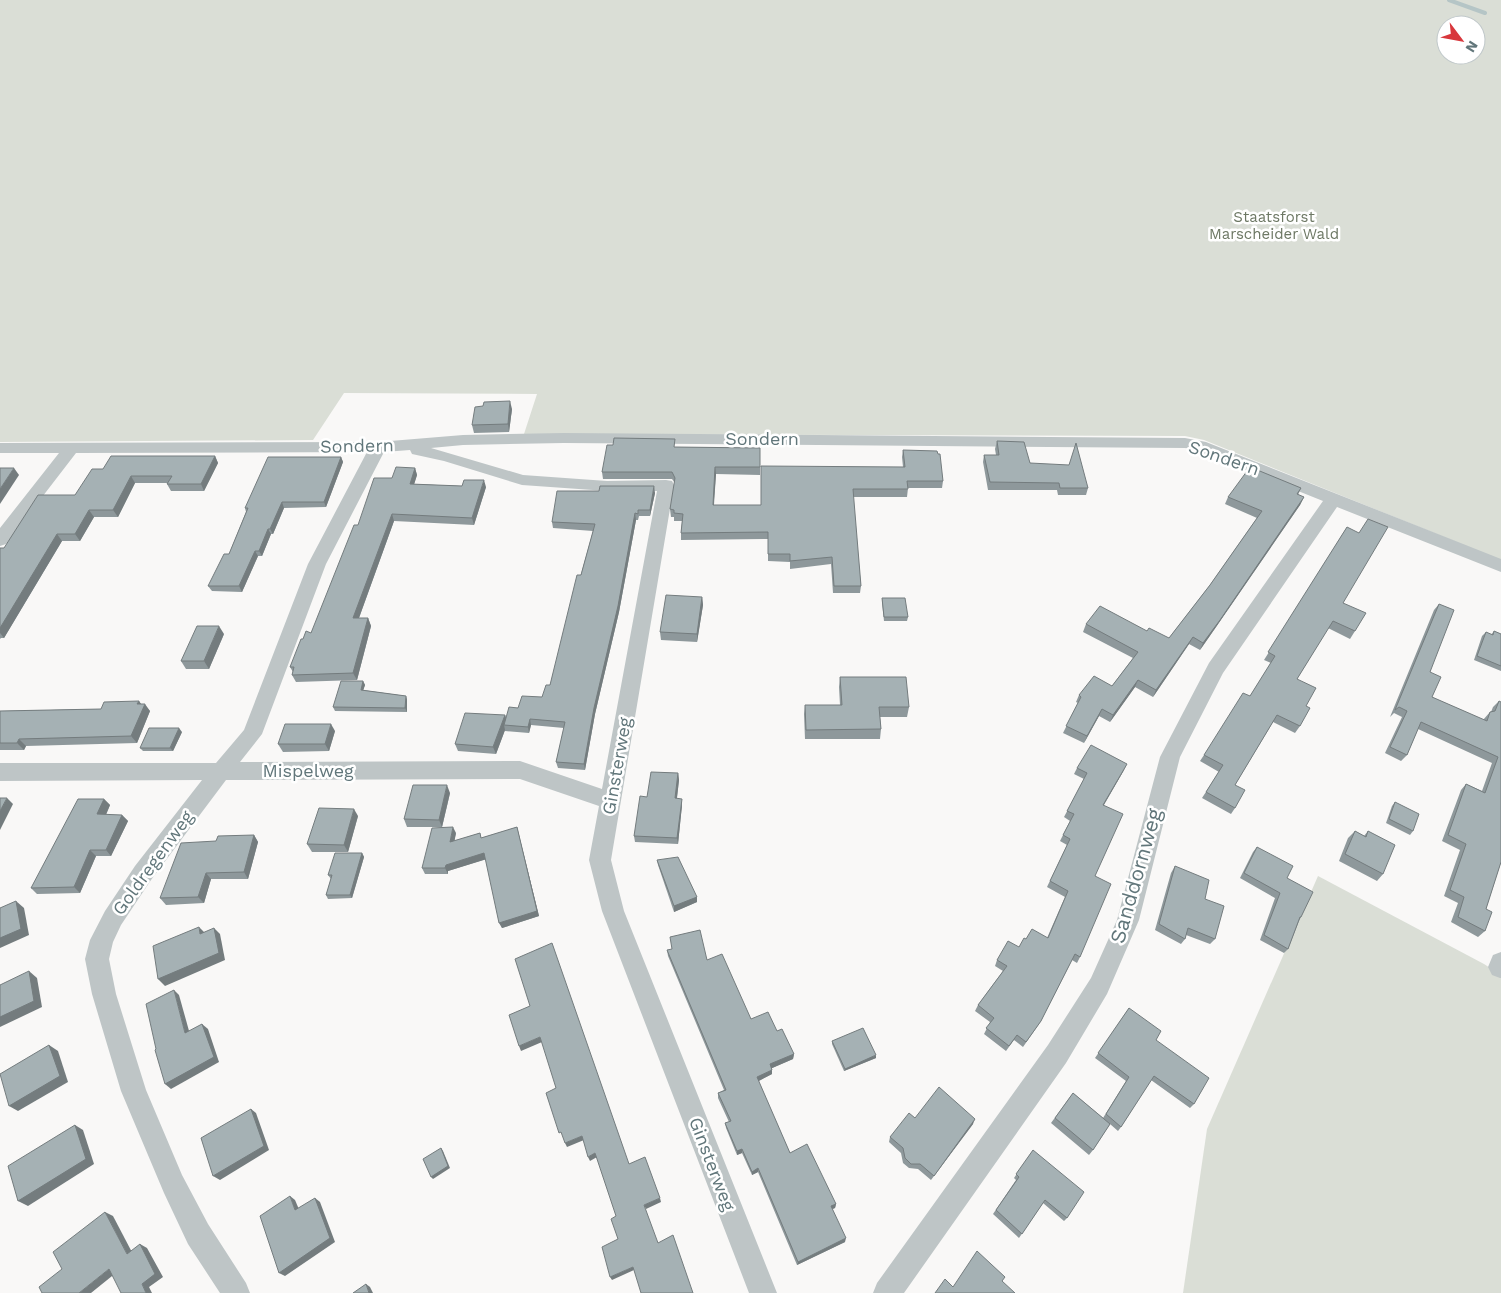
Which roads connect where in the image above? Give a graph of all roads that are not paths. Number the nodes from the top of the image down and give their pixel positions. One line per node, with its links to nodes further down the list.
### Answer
1 (387, 446): 3 (street, Sondern); 4 (street, Sondern); 8 (street, Goldregenweg); 9 (street, Ginsterweg)
2 (0, 448): 3 (street, Sondern)
3 (71, 448): 5 (street)
4 (1333, 500): 6 (street, Sondern); 12 (street, Sanddornweg)
5 (0, 540)
6 (1501, 566)
7 (0, 772): 8 (street, Mispelweg)
8 (220, 772): 9 (street, Mispelweg); 10 (street, Goldregenweg)
9 (611, 801): 11 (street, Ginsterweg)
10 (236, 1293)
11 (763, 1293)
12 (887, 1293)

